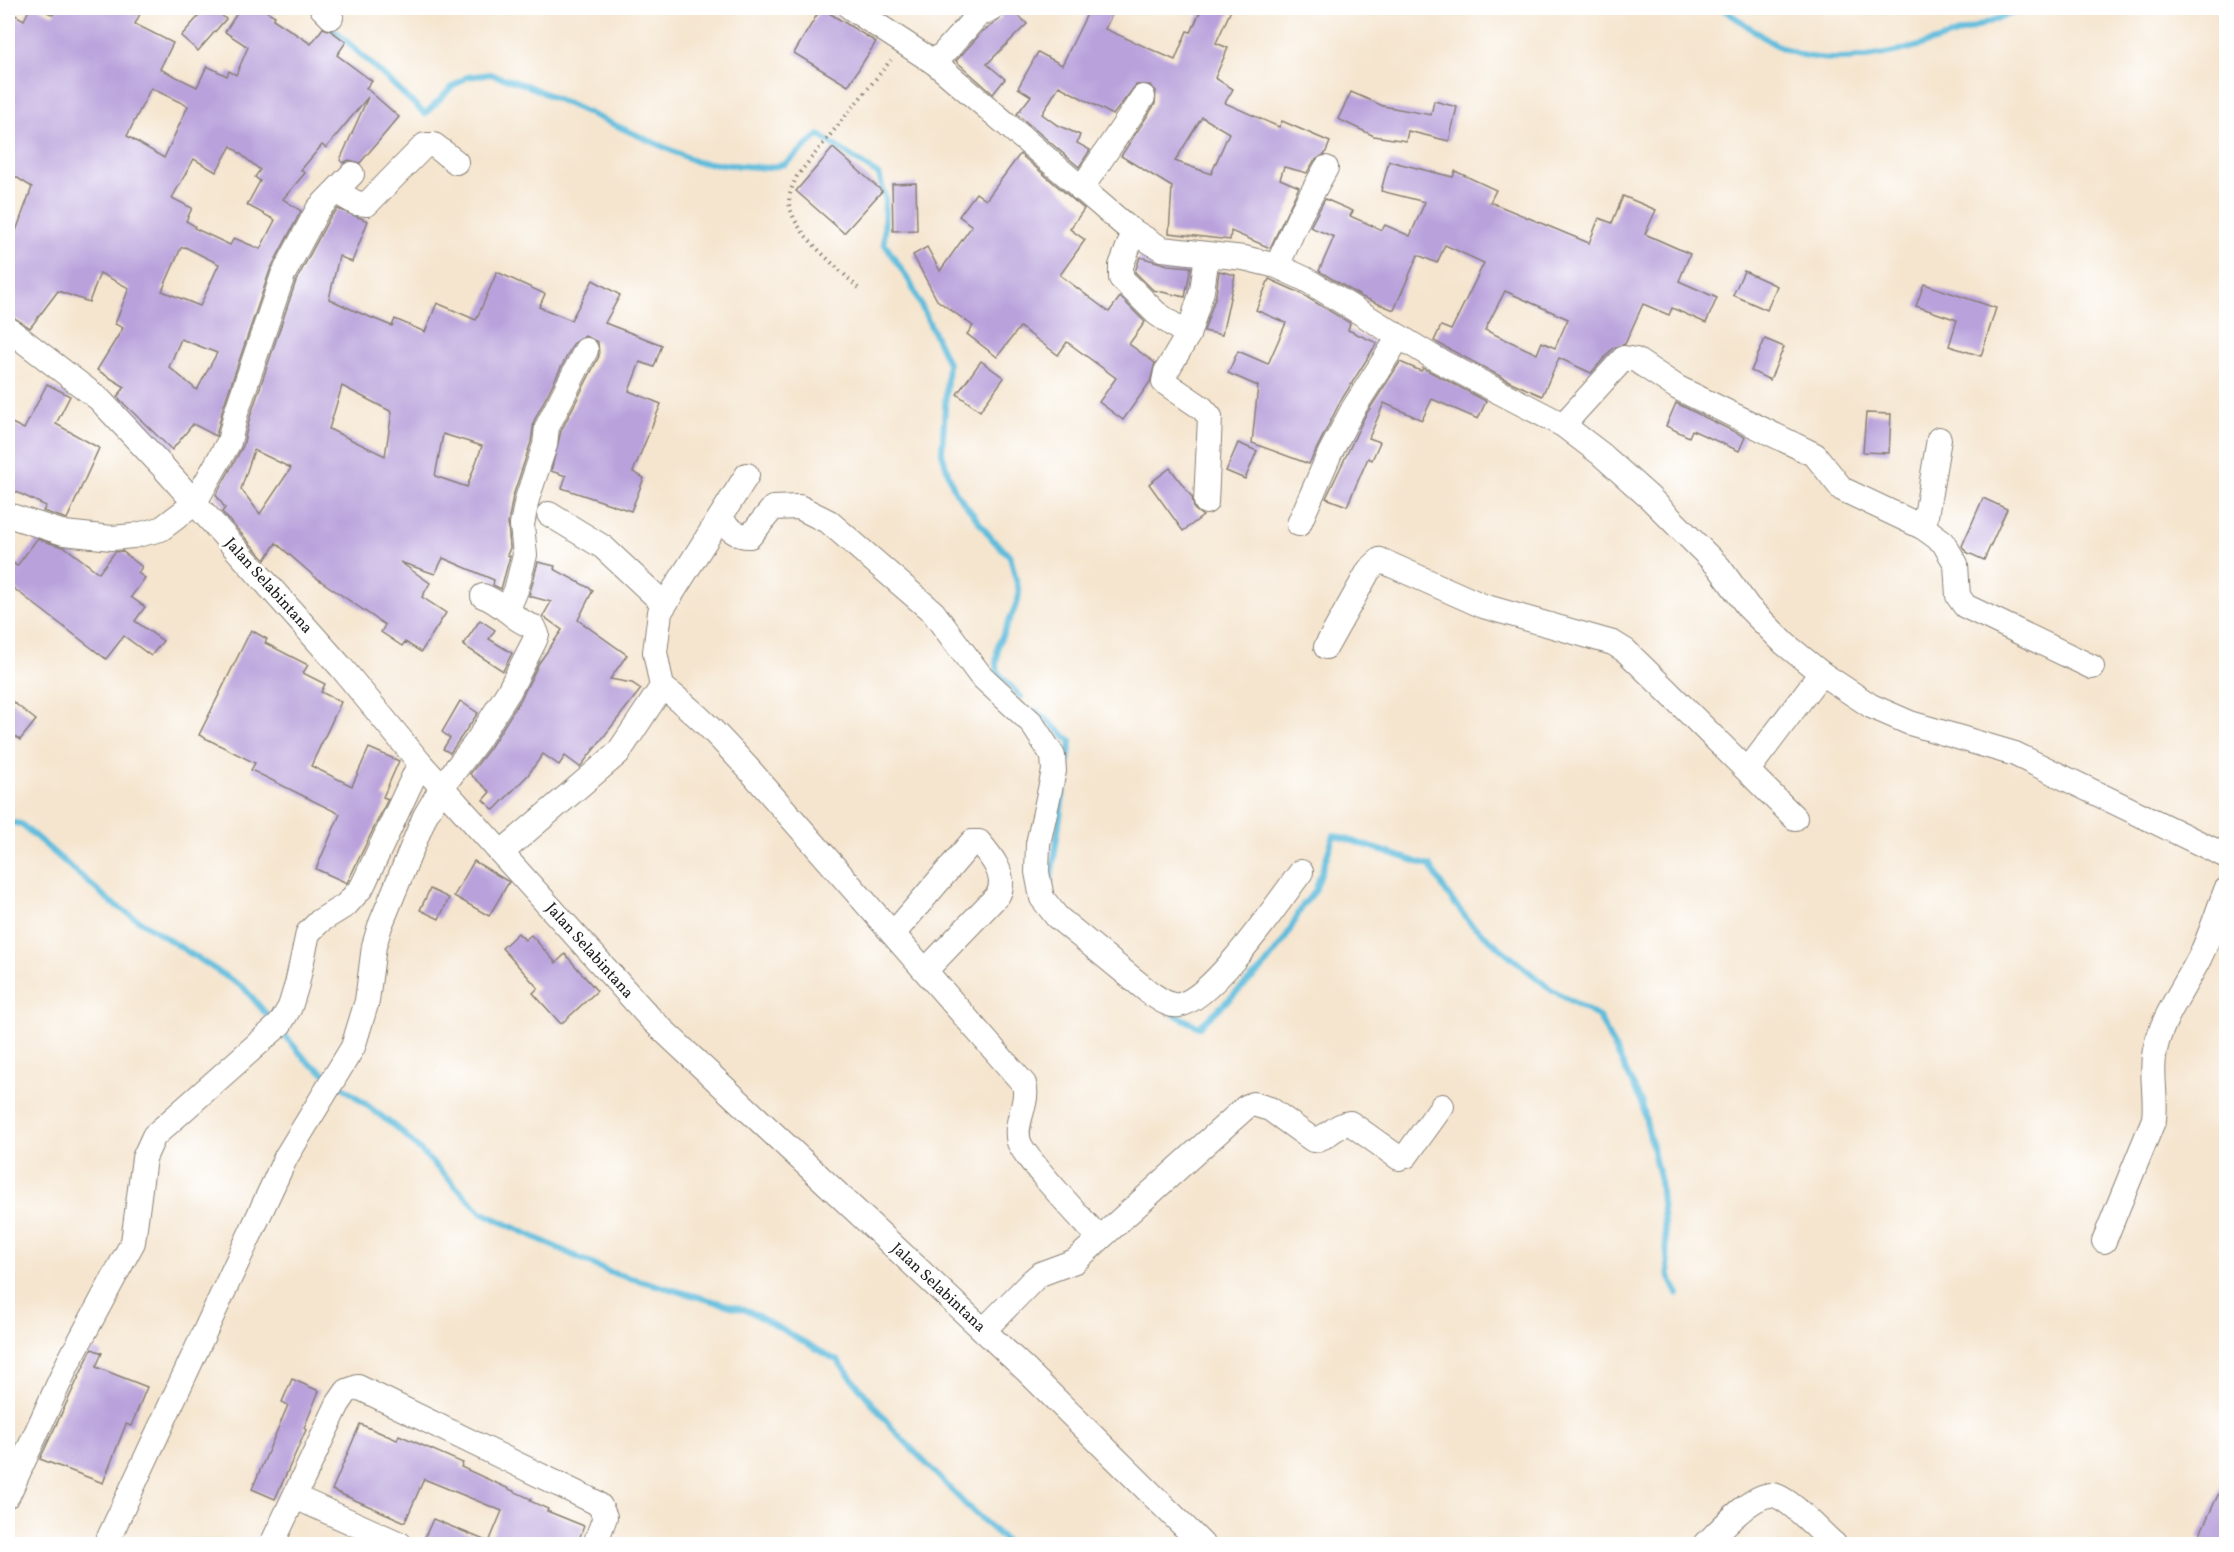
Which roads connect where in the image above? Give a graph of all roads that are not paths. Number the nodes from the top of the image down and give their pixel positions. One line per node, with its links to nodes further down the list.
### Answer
1 (851, 8): 3 (street)
2 (992, 8): 3 (street)
3 (934, 63): 7 (street)
4 (1143, 97): 7 (street)
5 (456, 162): 19 (street)
6 (1326, 168): 10 (street)
7 (1081, 189): 8 (street)
8 (1134, 232): 9 (street); 12 (street)
9 (1207, 255): 10 (street); 12 (street)
10 (1277, 266): 13 (street)
11 (8, 329): 19 (street, Jalan Selabintana)
12 (1188, 335): 18 (street)
13 (1399, 337): 15 (street); 23 (street)
14 (586, 350): 27 (street)
15 (1563, 425): 24 (street); 30 (street)
16 (1939, 438): 24 (street)
17 (747, 475): 22 (street)
18 (1206, 502)
19 (194, 504): 21 (street); 32 (street, Jalan Selabintana)
20 (549, 514): 26 (street)
21 (8, 515)
22 (720, 520): 26 (street); 38 (street)
23 (1299, 524)
24 (1924, 528): 29 (street)
25 (483, 596): 27 (street)
26 (664, 604): 31 (street)
27 (508, 609): 34 (street)
28 (1326, 647): 33 (street)
29 (2092, 667)
30 (1821, 673): 33 (street); 37 (street)
31 (662, 687): 36 (street); 40 (street)
32 (420, 763): 34 (street, Jalan Selabintana); 46 (street)
33 (1748, 770): 35 (street)
34 (442, 787): 36 (street, Jalan Selabintana); 48 (street)
35 (1795, 818)
36 (502, 852): 45 (street, Jalan Selabintana)
37 (2226, 856)
38 (1301, 872)
39 (2226, 890): 44 (street)
40 (894, 933): 41 (street); 41 (street)
41 (926, 970): 43 (street)
42 (1442, 1106): 43 (street)
43 (1099, 1238): 45 (street)
44 (2104, 1241)
45 (984, 1330): 52 (street, Jalan Selabintana)
46 (8, 1495)
47 (295, 1497): 49 (street); 50 (street); 51 (street)
48 (106, 1545)
49 (272, 1545)
50 (400, 1545)
51 (595, 1545)
52 (1202, 1545)
53 (1706, 1545): 54 (street)
54 (1834, 1545)

